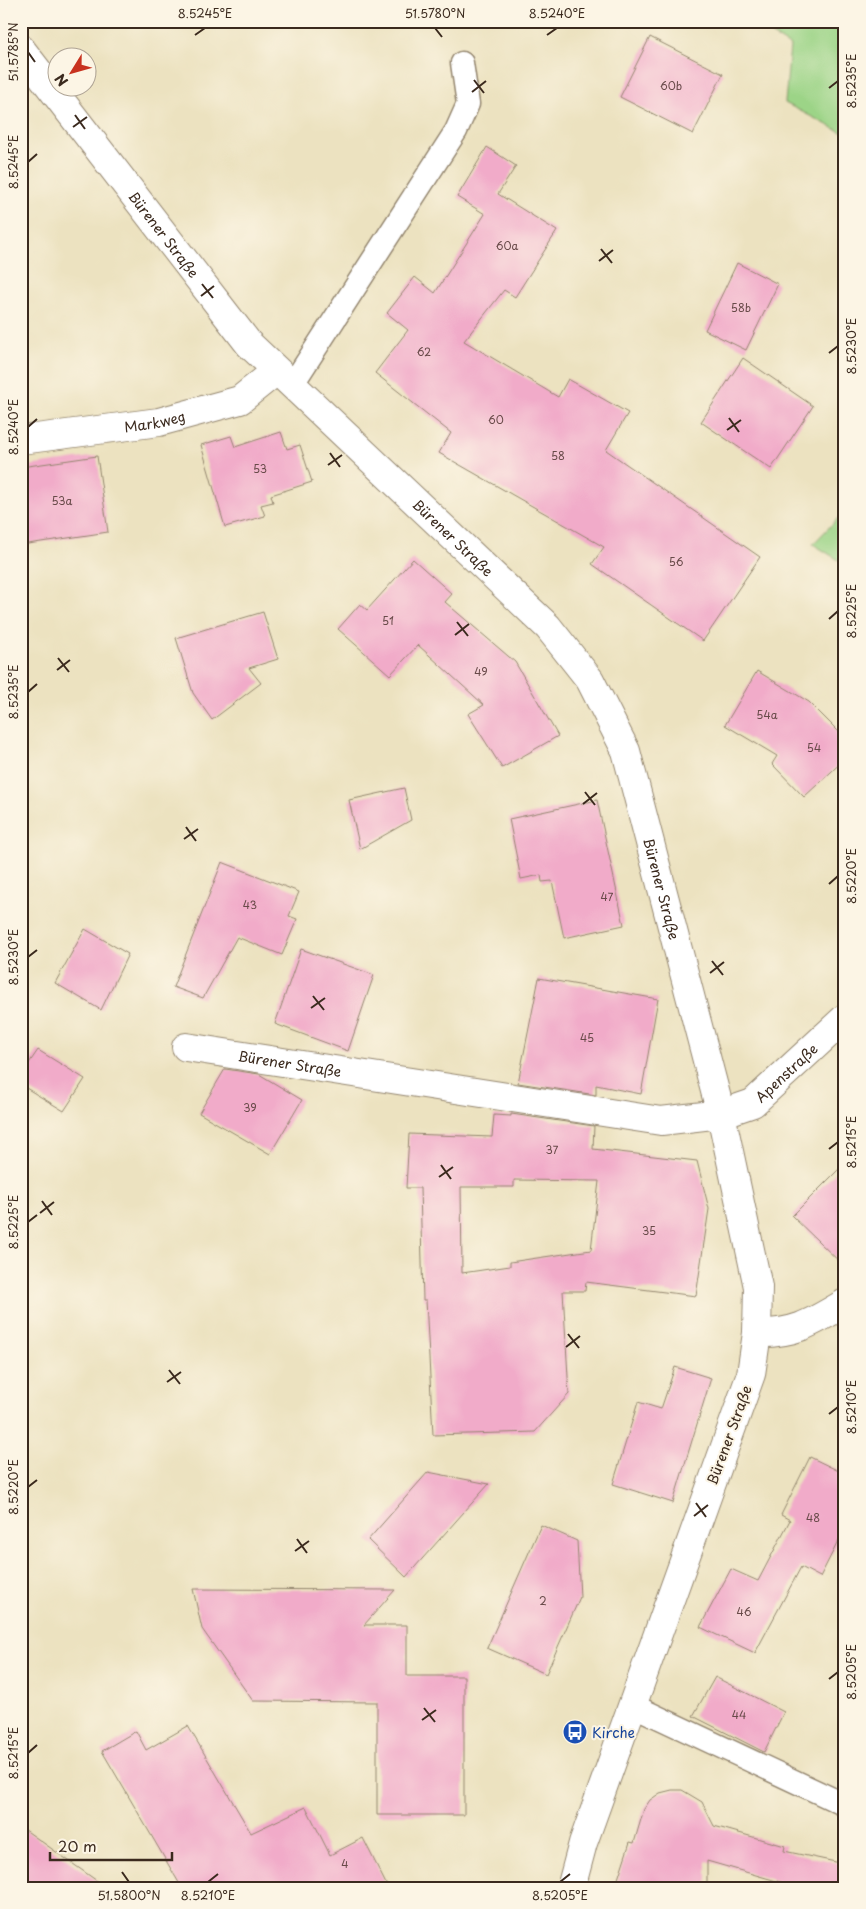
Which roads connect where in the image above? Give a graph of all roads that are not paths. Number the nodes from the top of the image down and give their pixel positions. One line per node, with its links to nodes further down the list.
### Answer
1 (21, 49): 3 (street, Bürener Straße)
2 (462, 64): 3 (lane)
3 (284, 378): 4 (street, Markweg); 7 (street, Bürener Straße)
4 (21, 440)
5 (845, 1018): 7 (street, Apenstraße)
6 (186, 1047): 7 (street, Bürener Straße)
7 (720, 1114): 9 (street, Bürener Straße)
8 (845, 1303): 9 (street)
9 (757, 1333): 10 (street, Bürener Straße)
10 (632, 1705): 11 (lane); 12 (street, Bürener Straße)
11 (845, 1805)
12 (571, 1888)

